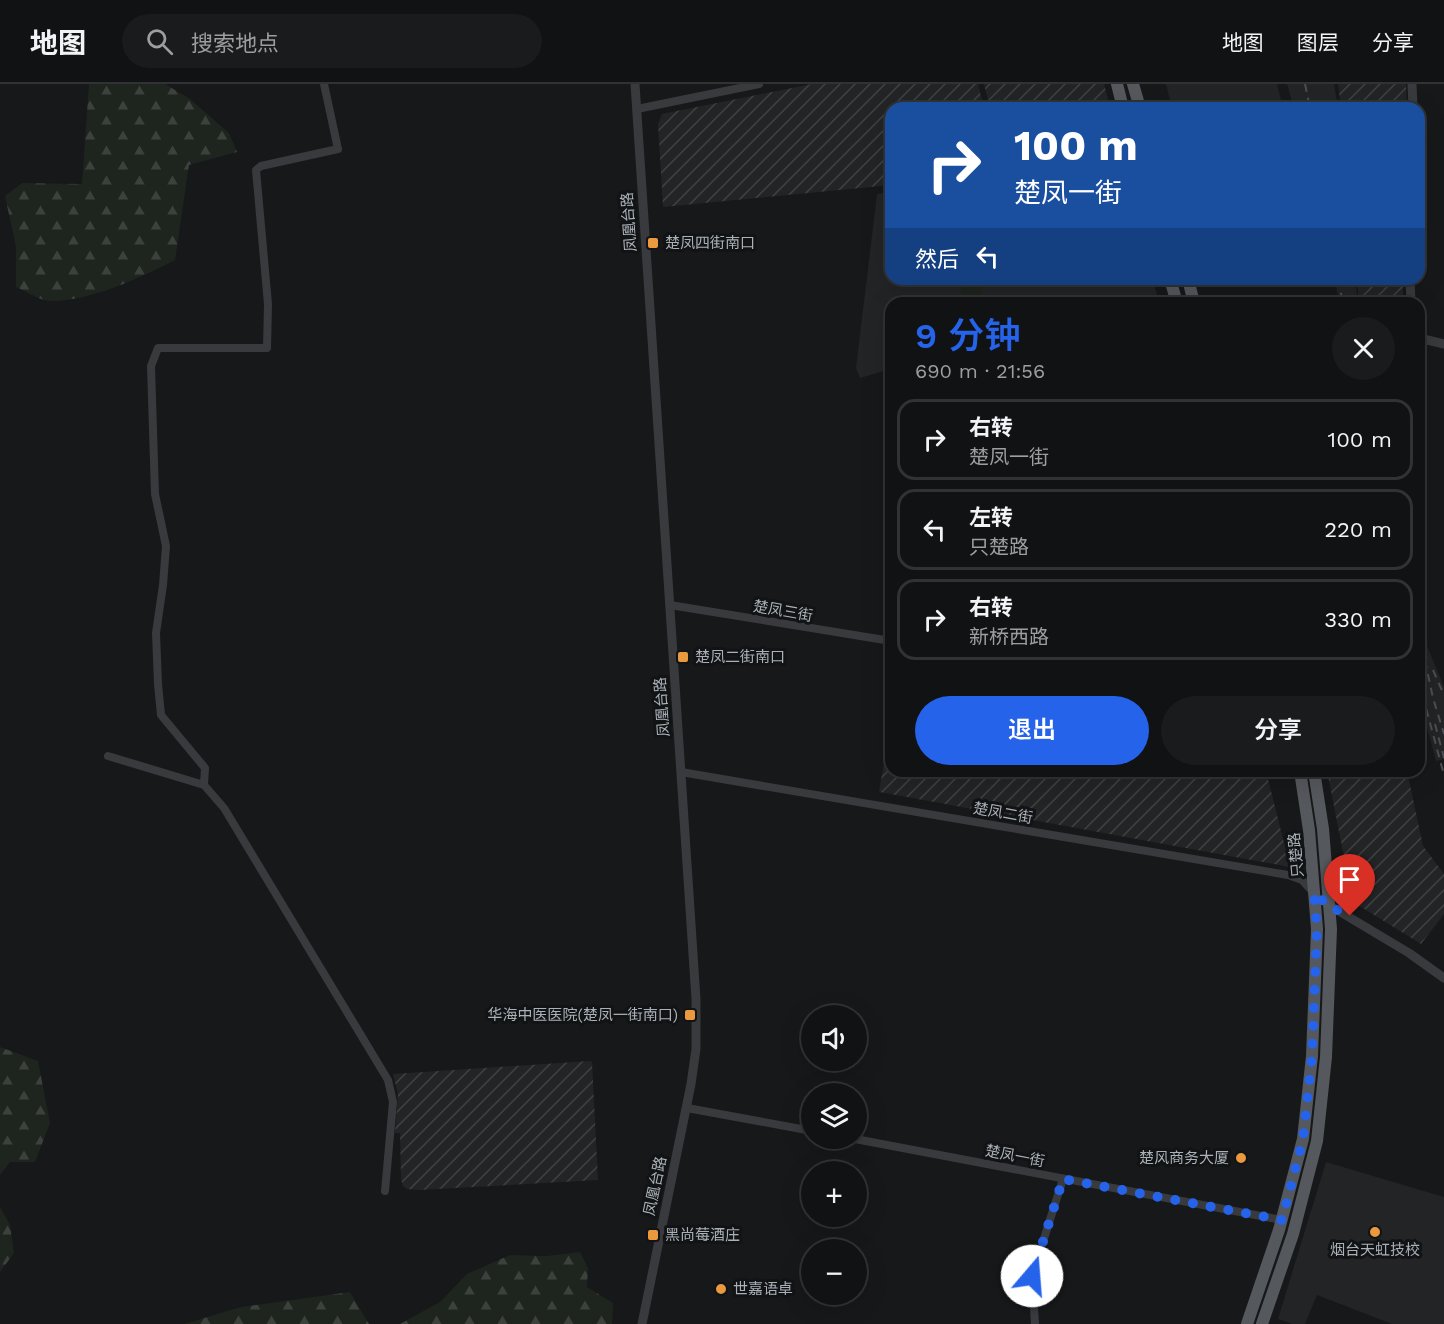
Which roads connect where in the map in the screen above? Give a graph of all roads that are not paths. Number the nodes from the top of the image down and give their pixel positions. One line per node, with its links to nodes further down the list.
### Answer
1 (324, 84): 19 (street)
2 (635, 84): 10 (street, 凤凰台路)
3 (759, 84): 10 (street)
4 (1116, 84): 7 (main road)
5 (1133, 84): 8 (main road)
6 (1412, 84): 9 (street)
7 (1121, 102)
8 (1138, 102)
9 (1413, 102)
10 (637, 109): 13 (street, 凤凰台路)
11 (1425, 339): 12 (street)
12 (1444, 344)
13 (670, 606): 14 (street, 楚凤三街); 16 (street, 凤凰台路)
14 (885, 640)
15 (108, 756): 19 (street)
16 (681, 772): 20 (street, 楚凤二街); 23 (street, 凤凰台路)
17 (1301, 777): 20 (main road, 只楚路)
18 (1315, 777): 21 (main road, 只楚路)
19 (204, 785): 27 (street)
20 (1314, 893): 21 (street); 28 (main road, 只楚路)
21 (1329, 906): 22 (street); 32 (main road, 只楚路)
22 (1444, 978)
23 (687, 1108): 24 (street); 29 (street, 凤凰台路)
24 (801, 1129)
25 (867, 1141): 26 (street, 楚凤一街)
26 (1063, 1179): 28 (street, 楚凤一街); 30 (street)
27 (385, 1191)
28 (1282, 1220): 31 (main road, 只楚路)
29 (642, 1324)
30 (1035, 1324)
31 (1247, 1324)
32 (1262, 1324)

